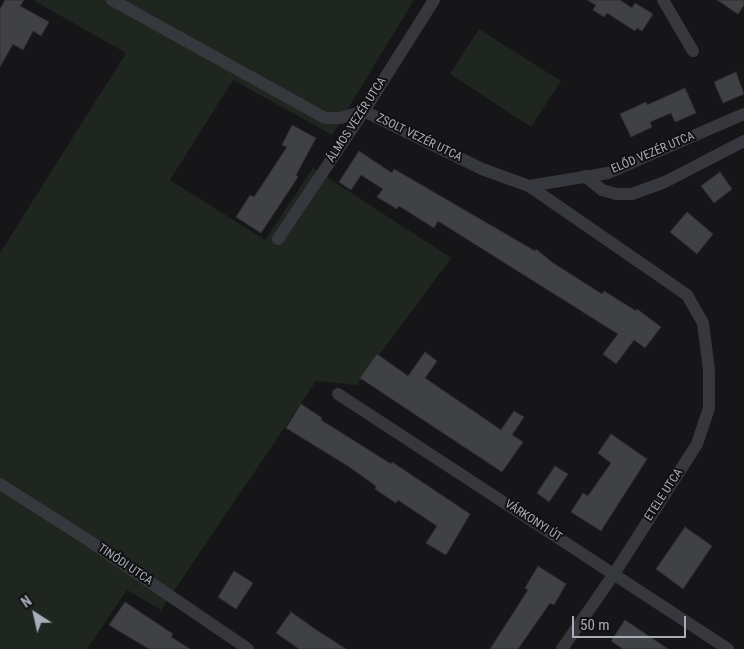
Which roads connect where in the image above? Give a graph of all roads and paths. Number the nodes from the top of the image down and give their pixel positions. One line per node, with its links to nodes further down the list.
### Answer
1 (112, 0): 5 (street, ZSOLT VEZÉR UTCA)
2 (434, 0): 5 (street, ÁLMOS VEZÉR UTCA)
3 (663, 0): 4 (street)
4 (693, 51)
5 (364, 111): 9 (street, ZSOLT VEZÉR UTCA); 10 (street, ÁLMOS VEZÉR UTCA)
6 (744, 114): 8 (street, ELŐD VEZÉR UTCA)
7 (744, 141): 8 (street)
8 (585, 176): 9 (street, ELŐD VEZÉR UTCA)
9 (529, 186): 11 (street, ZSOLT VEZÉR UTCA)
10 (278, 240)
11 (703, 323): 14 (street, ETELE UTCA)
12 (338, 394): 14 (street, VÁRKONYI ÚT)
13 (0, 484): 15 (street, TINÓDI UTCA)
14 (614, 574): 16 (street, ETELE UTCA); 17 (street, VÁRKONYI ÚT)
15 (248, 649)
16 (562, 649)
17 (728, 649)

